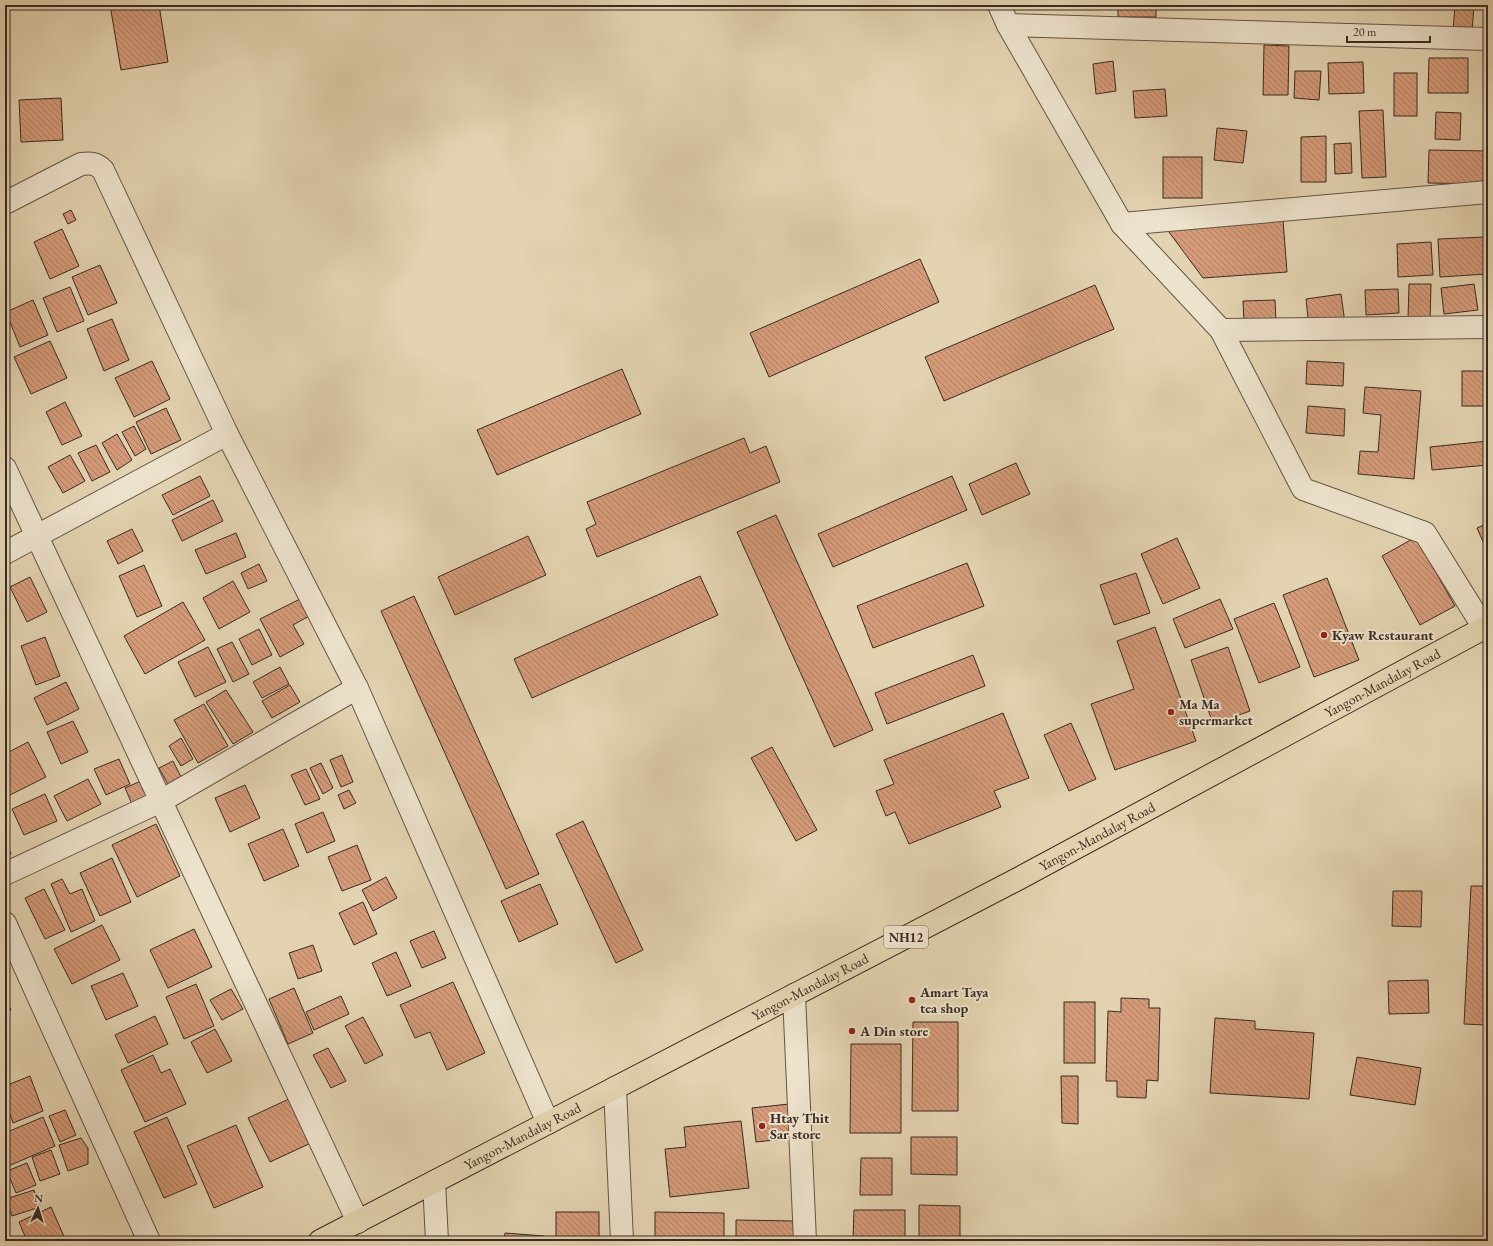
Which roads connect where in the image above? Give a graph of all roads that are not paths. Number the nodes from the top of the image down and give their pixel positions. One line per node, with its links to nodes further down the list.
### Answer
1 (999, 5): 2 (street)
2 (1008, 26): 3 (street); 6 (street)
3 (1488, 39)
4 (1488, 192): 6 (street)
5 (5, 203): 9 (street)
6 (1122, 224): 8 (street)
7 (1488, 327): 8 (street)
8 (1221, 330): 13 (street)
9 (227, 434): 11 (street); 14 (street)
10 (5, 468): 11 (street)
11 (36, 536): 12 (street); 15 (street)
12 (5, 553)
13 (1486, 628): 18 (highway, Yangon-Mandalay Road / NH12)
14 (357, 688): 15 (street); 20 (street)
15 (162, 801): 16 (street); 22 (street)
16 (5, 874)
17 (5, 923): 23 (street)
18 (794, 995): 19 (highway, Yangon-Mandalay Road / NH12); 27 (street)
19 (615, 1088): 20 (highway, Yangon-Mandalay Road / NH12); 26 (street)
20 (548, 1123): 21 (highway, Yangon-Mandalay Road / NH12)
21 (434, 1182): 22 (highway, Yangon-Mandalay Road / NH12); 25 (street)
22 (358, 1222): 24 (highway, Yangon-Mandalay Road / NH12)
23 (149, 1241)
24 (320, 1241)
25 (437, 1241)
26 (622, 1241)
27 (805, 1241)

